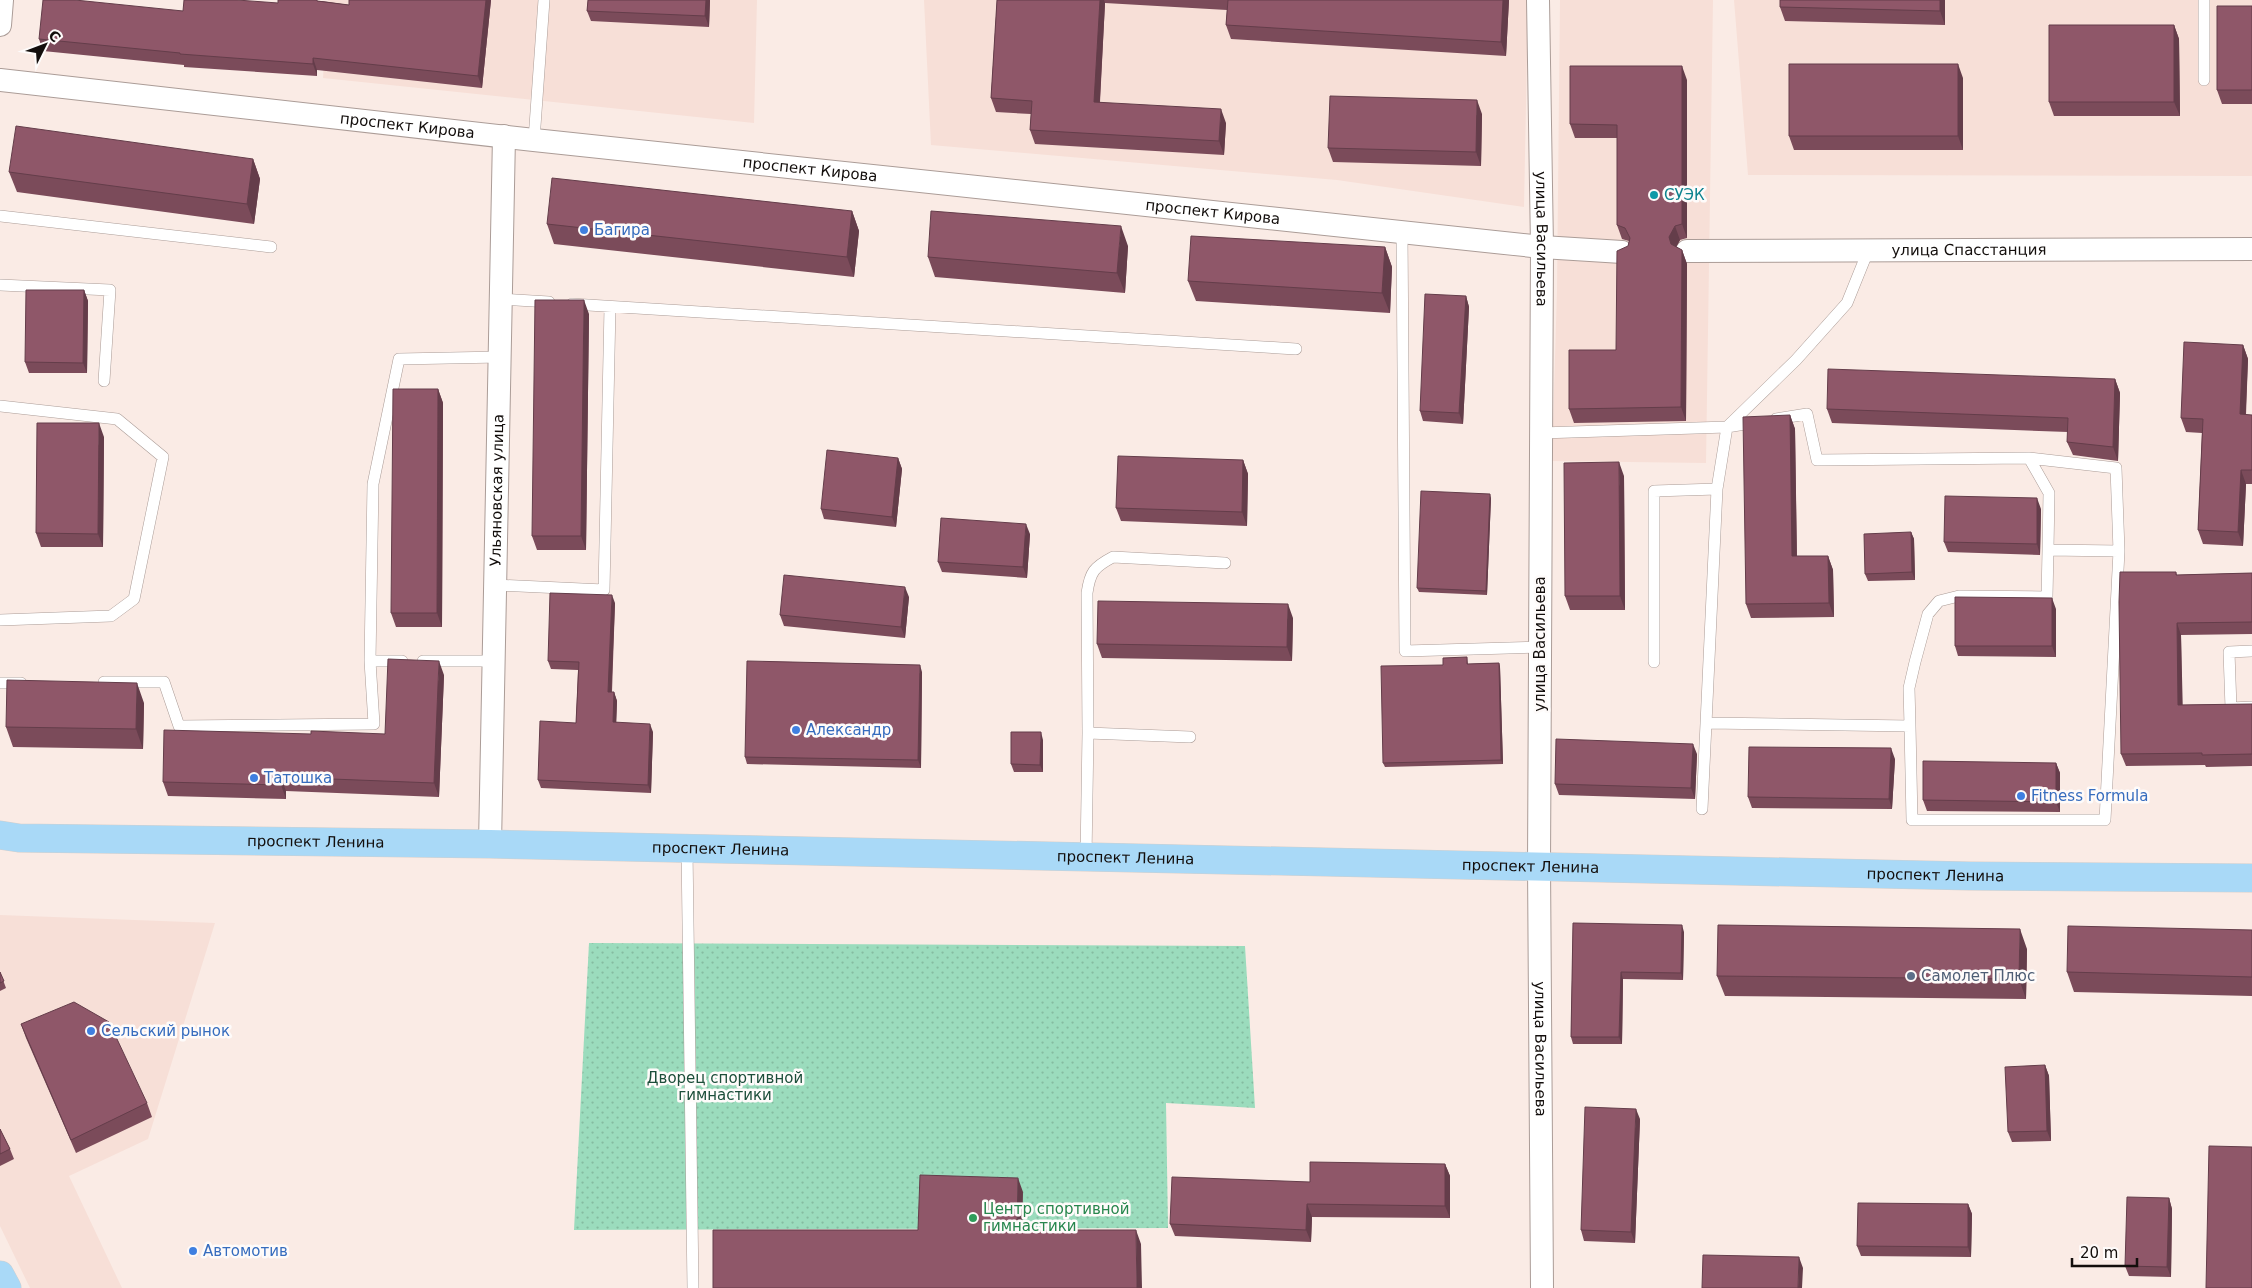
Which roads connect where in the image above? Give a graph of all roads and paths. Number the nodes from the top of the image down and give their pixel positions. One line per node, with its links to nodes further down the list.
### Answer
1 (2, 0): 5 (street)
2 (544, 0): 9 (lane)
3 (1538, 0): 13 (street, улица Васильева)
4 (2204, 0): 7 (lane)
5 (0, 25)
6 (0, 80): 8 (street, проспект Кирова)
7 (2204, 80)
8 (504, 136): 9 (street, проспект Кирова); 19 (street, Ульяновская улица)
9 (534, 140): 11 (street, проспект Кирова)
10 (0, 216): 12 (lane)
11 (1402, 231): 13 (street, проспект Кирова); 34 (lane)
12 (271, 247)
13 (1542, 247): 16 (street, проспект Кирова); 26 (street, улица Васильева)
14 (2252, 249): 15 (street, улица Спасстанция)
15 (1868, 251): 17 (street, улица Спасстанция); 25 (lane)
16 (1622, 252)
17 (1687, 252)
18 (0, 285): 23 (lane)
19 (501, 298): 20 (lane); 22 (street, Ульяновская улица)
20 (610, 307): 21 (lane); 32 (lane)
21 (1296, 349)
22 (500, 357): 32 (street, Ульяновская улица); 36 (lane)
23 (104, 380)
24 (0, 406): 33 (lane)
25 (1727, 427): 26 (lane); 27 (lane); 28 (lane)
26 (1541, 433): 34 (street, улица Васильева)
27 (2029, 458): 29 (lane); 30 (lane)
28 (1717, 489): 38 (lane); 43 (lane)
29 (2048, 550): 30 (lane); 44 (lane)
30 (2119, 551): 44 (lane)
31 (1225, 563): 45 (lane)
32 (495, 585): 37 (street, Ульяновская улица)
33 (0, 620)
34 (1540, 647): 52 (street, улица Васильева)
35 (2252, 652): 42 (lane)
36 (370, 661): 37 (lane); 39 (lane)
37 (494, 661): 49 (street, Ульяновская улица)
38 (1654, 662)
39 (96, 682)
40 (0, 683): 41 (lane)
41 (29, 683)
42 (2252, 707)
43 (1707, 723): 44 (lane); 47 (lane)
44 (1910, 726)
45 (1088, 732): 46 (lane); 51 (lane)
46 (1190, 737)
47 (1702, 809)
48 (6, 841): 49 (main road, проспект Ленина)
49 (490, 844): 50 (main road, проспект Ленина)
50 (687, 849): 51 (main road, проспект Ленина); 56 (lane)
51 (1086, 858): 52 (main road, проспект Ленина)
52 (1539, 865): 53 (main road, проспект Ленина); 57 (street, улица Васильева)
53 (2252, 878)
54 (0, 1275): 55 (main road)
55 (7, 1288)
56 (693, 1288)
57 (1542, 1288)

